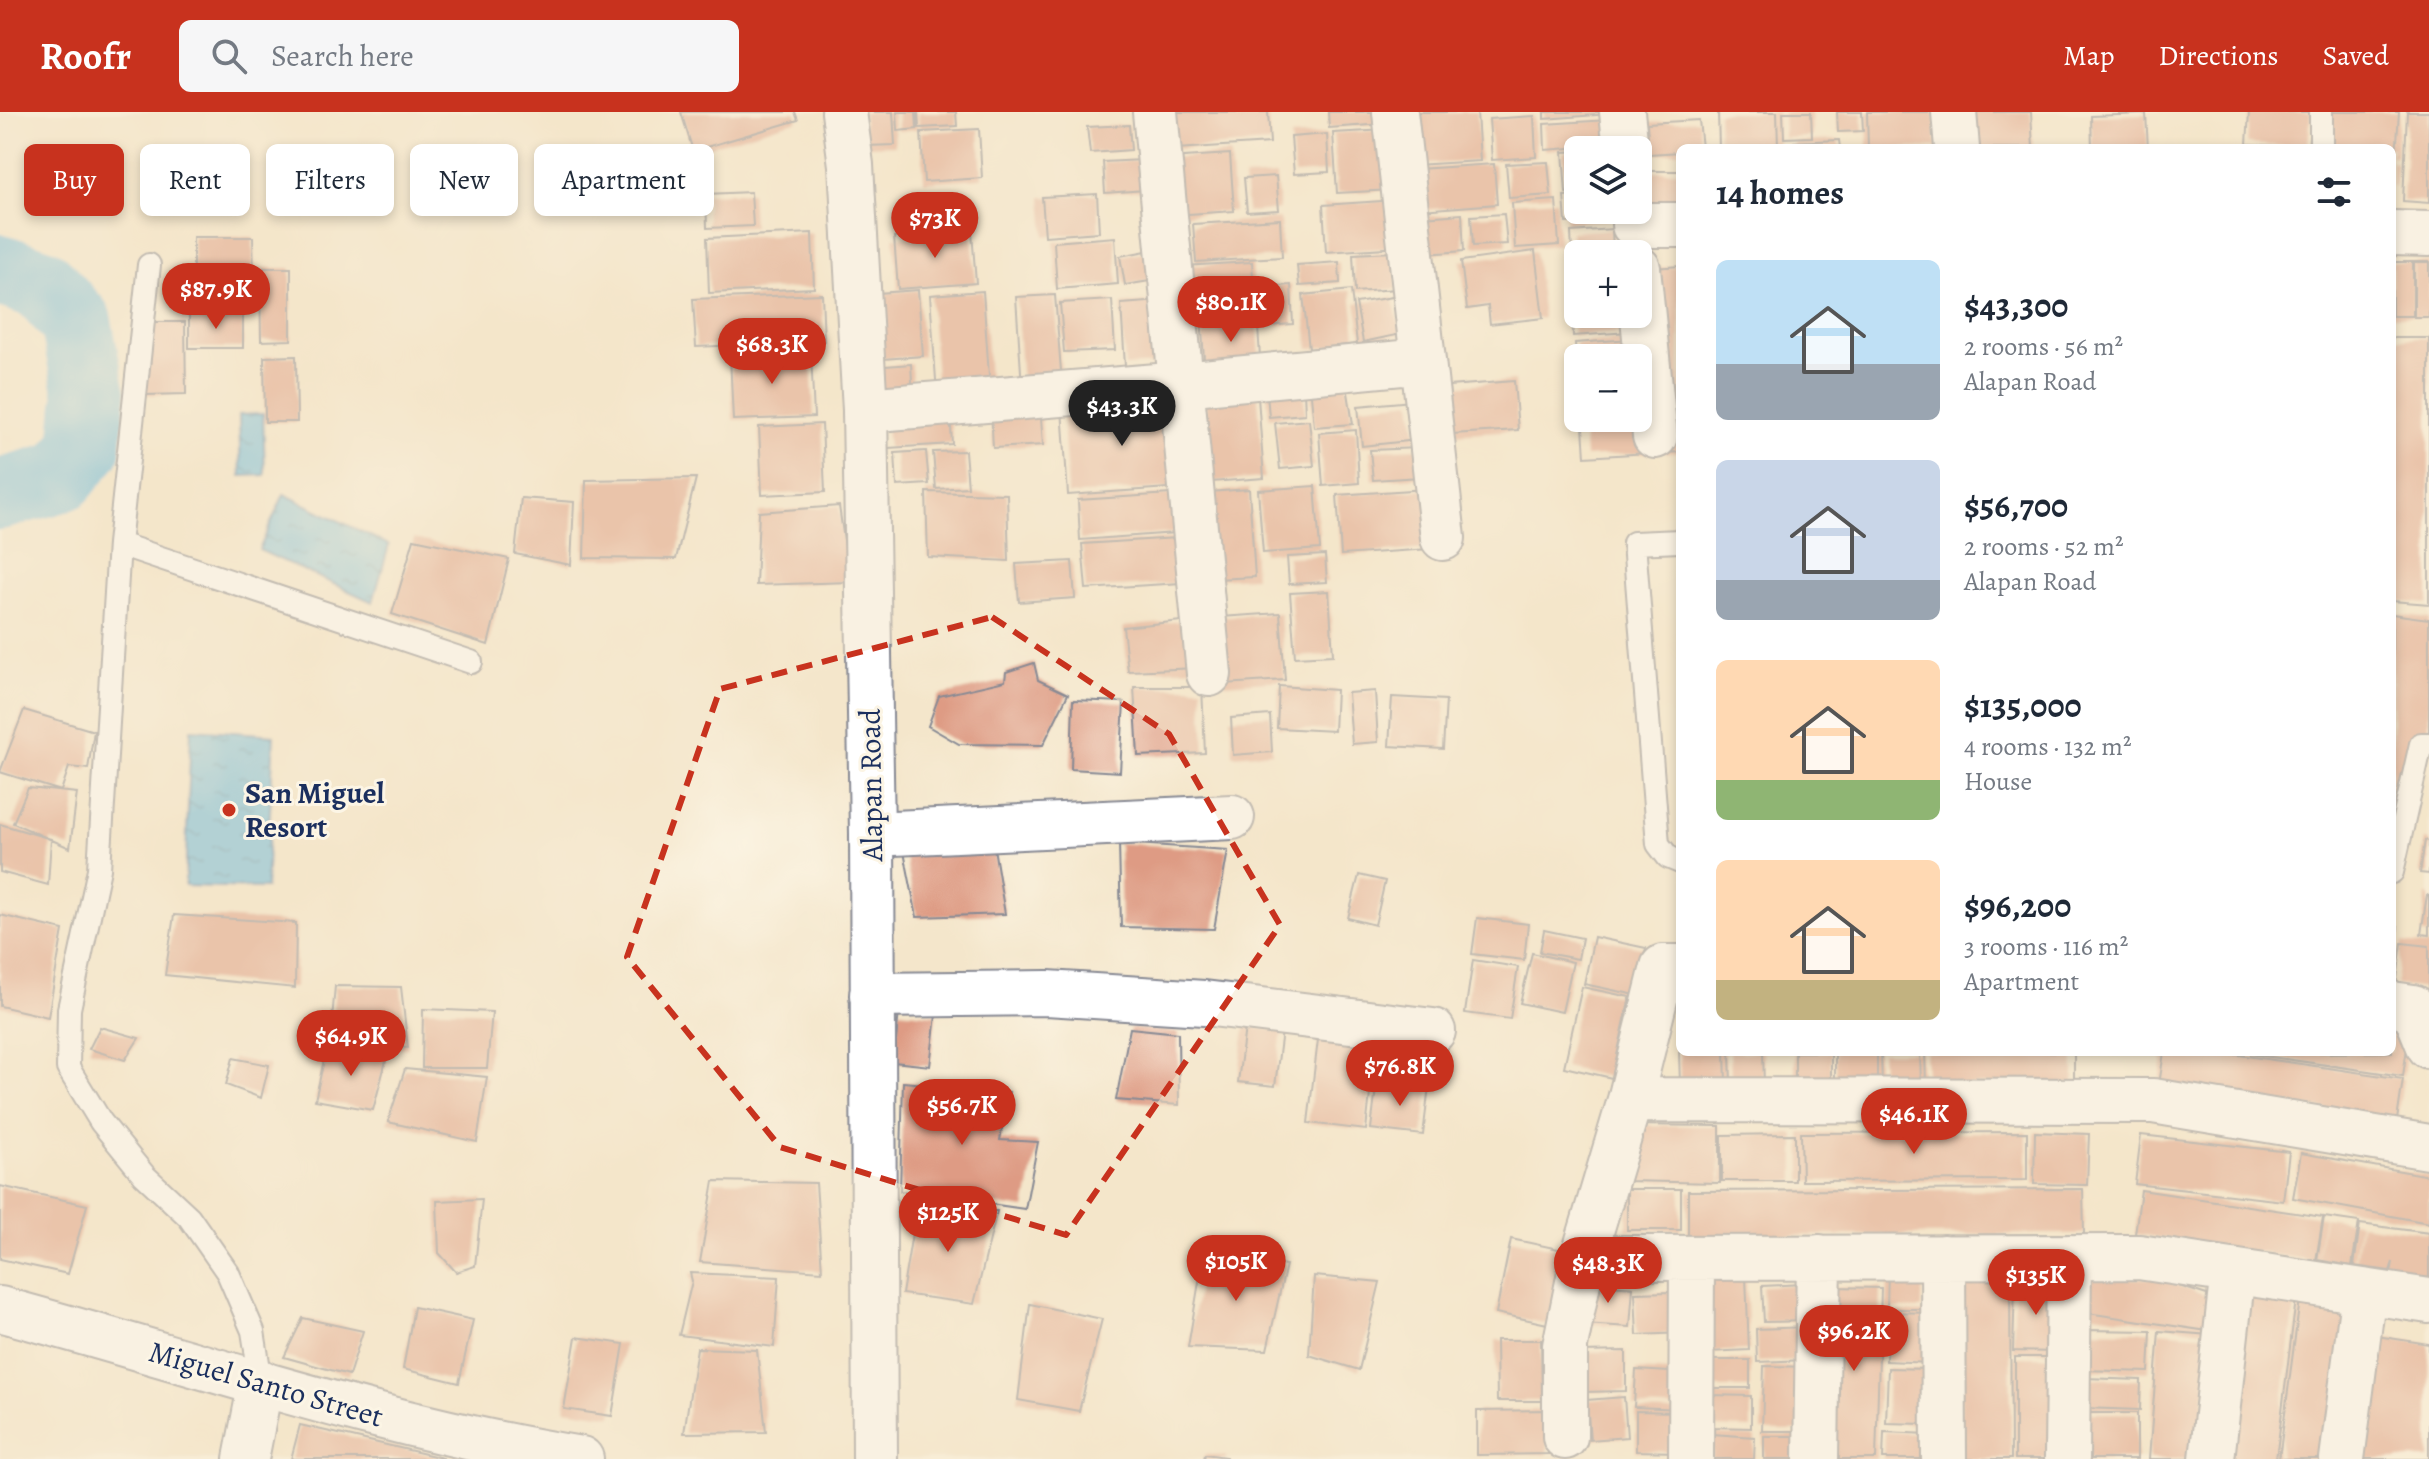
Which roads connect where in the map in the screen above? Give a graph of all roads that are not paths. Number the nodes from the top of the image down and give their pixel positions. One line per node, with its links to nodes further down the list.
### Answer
1 (844, 112): 18 (street, Alapan Road)
2 (1155, 112): 17 (street)
3 (1395, 112): 16 (street)
4 (1622, 112): 7 (street)
5 (1954, 112): 8 (street)
6 (2321, 112): 9 (lane)
7 (1625, 136)
8 (1957, 144)
9 (2321, 144)
10 (1676, 225): 11 (street)
11 (1634, 230)
12 (2396, 233): 13 (street)
13 (2429, 234)
14 (149, 265): 22 (lane)
15 (1644, 328): 19 (street)
16 (1423, 361): 17 (street); 20 (street)
17 (1182, 384): 18 (street); 24 (street)
18 (865, 410): 27 (street, Alapan Road)
19 (1655, 436)
20 (1443, 538)
21 (1676, 541): 29 (lane)
22 (119, 544): 23 (lane); 46 (lane)
23 (471, 662)
24 (1209, 674)
25 (2429, 744): 28 (lane)
26 (1232, 817): 27 (street)
27 (872, 834): 31 (street, Alapan Road)
28 (2396, 854)
29 (1676, 860)
30 (1676, 967): 35 (street)
31 (872, 995): 33 (street); 50 (street, Alapan Road)
32 (2396, 1005): 34 (street)
33 (1433, 1031)
34 (2429, 1046)
35 (1630, 1100): 36 (street); 40 (street)
36 (2429, 1147)
37 (1819, 1257): 38 (street); 41 (street); 52 (street)
38 (1943, 1257): 39 (street); 53 (street)
39 (2069, 1257): 42 (street); 54 (street)
40 (1583, 1258): 41 (street); 47 (street)
41 (1692, 1258): 51 (street)
42 (2233, 1271): 43 (street); 55 (street)
43 (2364, 1291): 44 (street); 56 (street)
44 (2429, 1301)
45 (0, 1309): 46 (street, Miguel Santo Street)
46 (261, 1382): 48 (street); 49 (street, Miguel Santo Street)
47 (1565, 1437)
48 (246, 1459)
49 (581, 1459)
50 (875, 1459)
51 (1691, 1459)
52 (1816, 1459)
53 (1944, 1459)
54 (2067, 1459)
55 (2212, 1459)
56 (2342, 1459)

